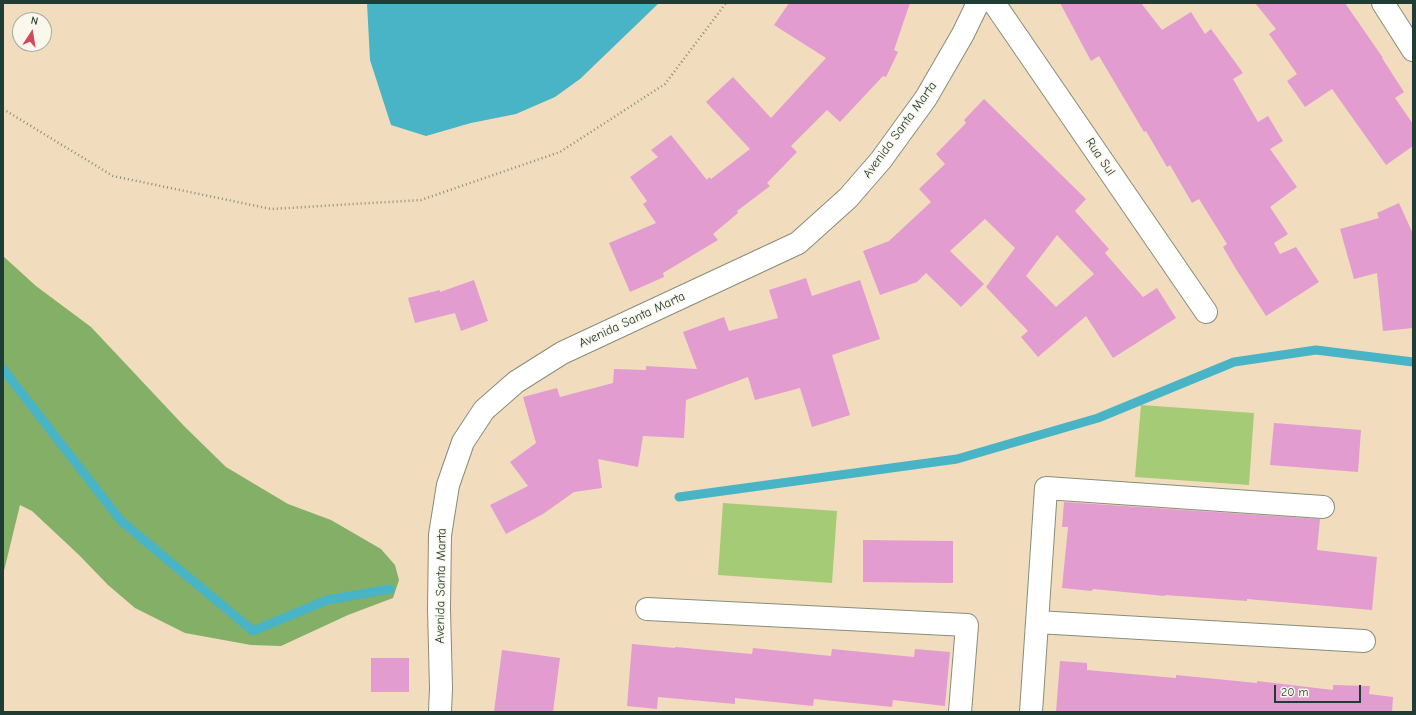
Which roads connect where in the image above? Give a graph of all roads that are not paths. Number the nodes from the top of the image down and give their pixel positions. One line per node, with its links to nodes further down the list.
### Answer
1 (978, 3): 10 (street, Avenida Santa Marta)
2 (994, 3): 5 (street, Rua Sul)
3 (1383, 3): 4 (street)
4 (1413, 50)
5 (1206, 312)
6 (1323, 507): 8 (street)
7 (647, 609): 11 (street)
8 (1037, 622): 9 (street); 12 (street)
9 (1364, 641)
10 (440, 712)
11 (960, 712)
12 (1031, 712)

